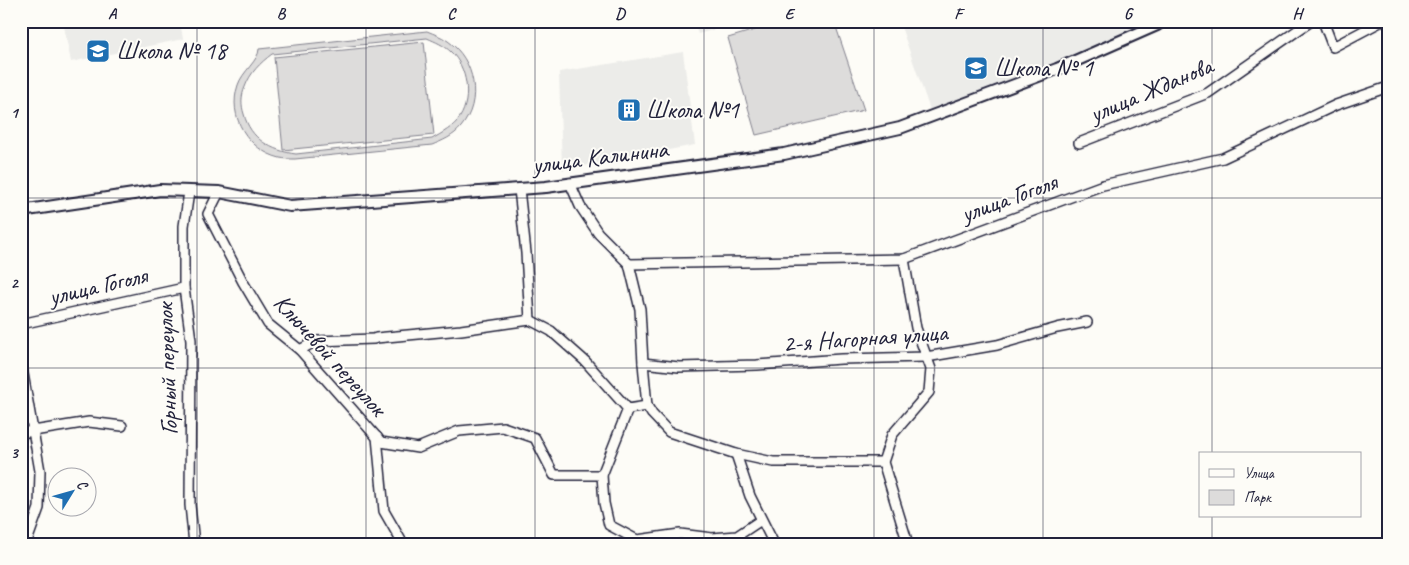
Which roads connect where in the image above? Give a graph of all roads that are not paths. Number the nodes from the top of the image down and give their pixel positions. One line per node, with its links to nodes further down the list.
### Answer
1 (1162, 21): 7 (street, улица Калинина)
2 (1311, 21): 6 (street, улица Жданова)
3 (1323, 21): 4 (street)
4 (1382, 21)
5 (1388, 88): 12 (street, улица Гоголя)
6 (1079, 143)
7 (570, 184): 8 (street, улица Калинина); 13 (street)
8 (519, 189): 10 (street, улица Калинина); 15 (street)
9 (189, 192): 10 (street, улица Калинина); 11 (street, улица Калинина); 14 (street, Горный переулок)
10 (219, 192): 18 (street, Ключевой переулок)
11 (21, 210)
12 (904, 259): 13 (street, улица Гоголя); 19 (street)
13 (629, 264): 21 (street)
14 (184, 288): 17 (street, улица Гоголя); 34 (street, Горный переулок)
15 (530, 320): 18 (street); 23 (street)
16 (1087, 322): 19 (street, 2-я Нагорная улица)
17 (21, 324)
18 (300, 350): 27 (street, Ключевой переулок)
19 (926, 357): 21 (street, 2-я Нагорная улица); 29 (street)
20 (21, 362): 25 (street)
21 (643, 363): 22 (street)
22 (647, 406): 23 (street); 28 (street)
23 (628, 409): 30 (street)
24 (122, 426): 25 (street)
25 (32, 432): 26 (street); 33 (street)
26 (21, 433)
27 (377, 437): 30 (street, Ключевой переулок); 35 (street, Ключевой переулок)
28 (736, 454): 29 (street); 31 (street)
29 (883, 462): 37 (street)
30 (602, 475): 32 (street)
31 (761, 520): 32 (street); 36 (street)
32 (637, 542)
33 (26, 544)
34 (194, 544)
35 (403, 544)
36 (774, 544)
37 (908, 544)

